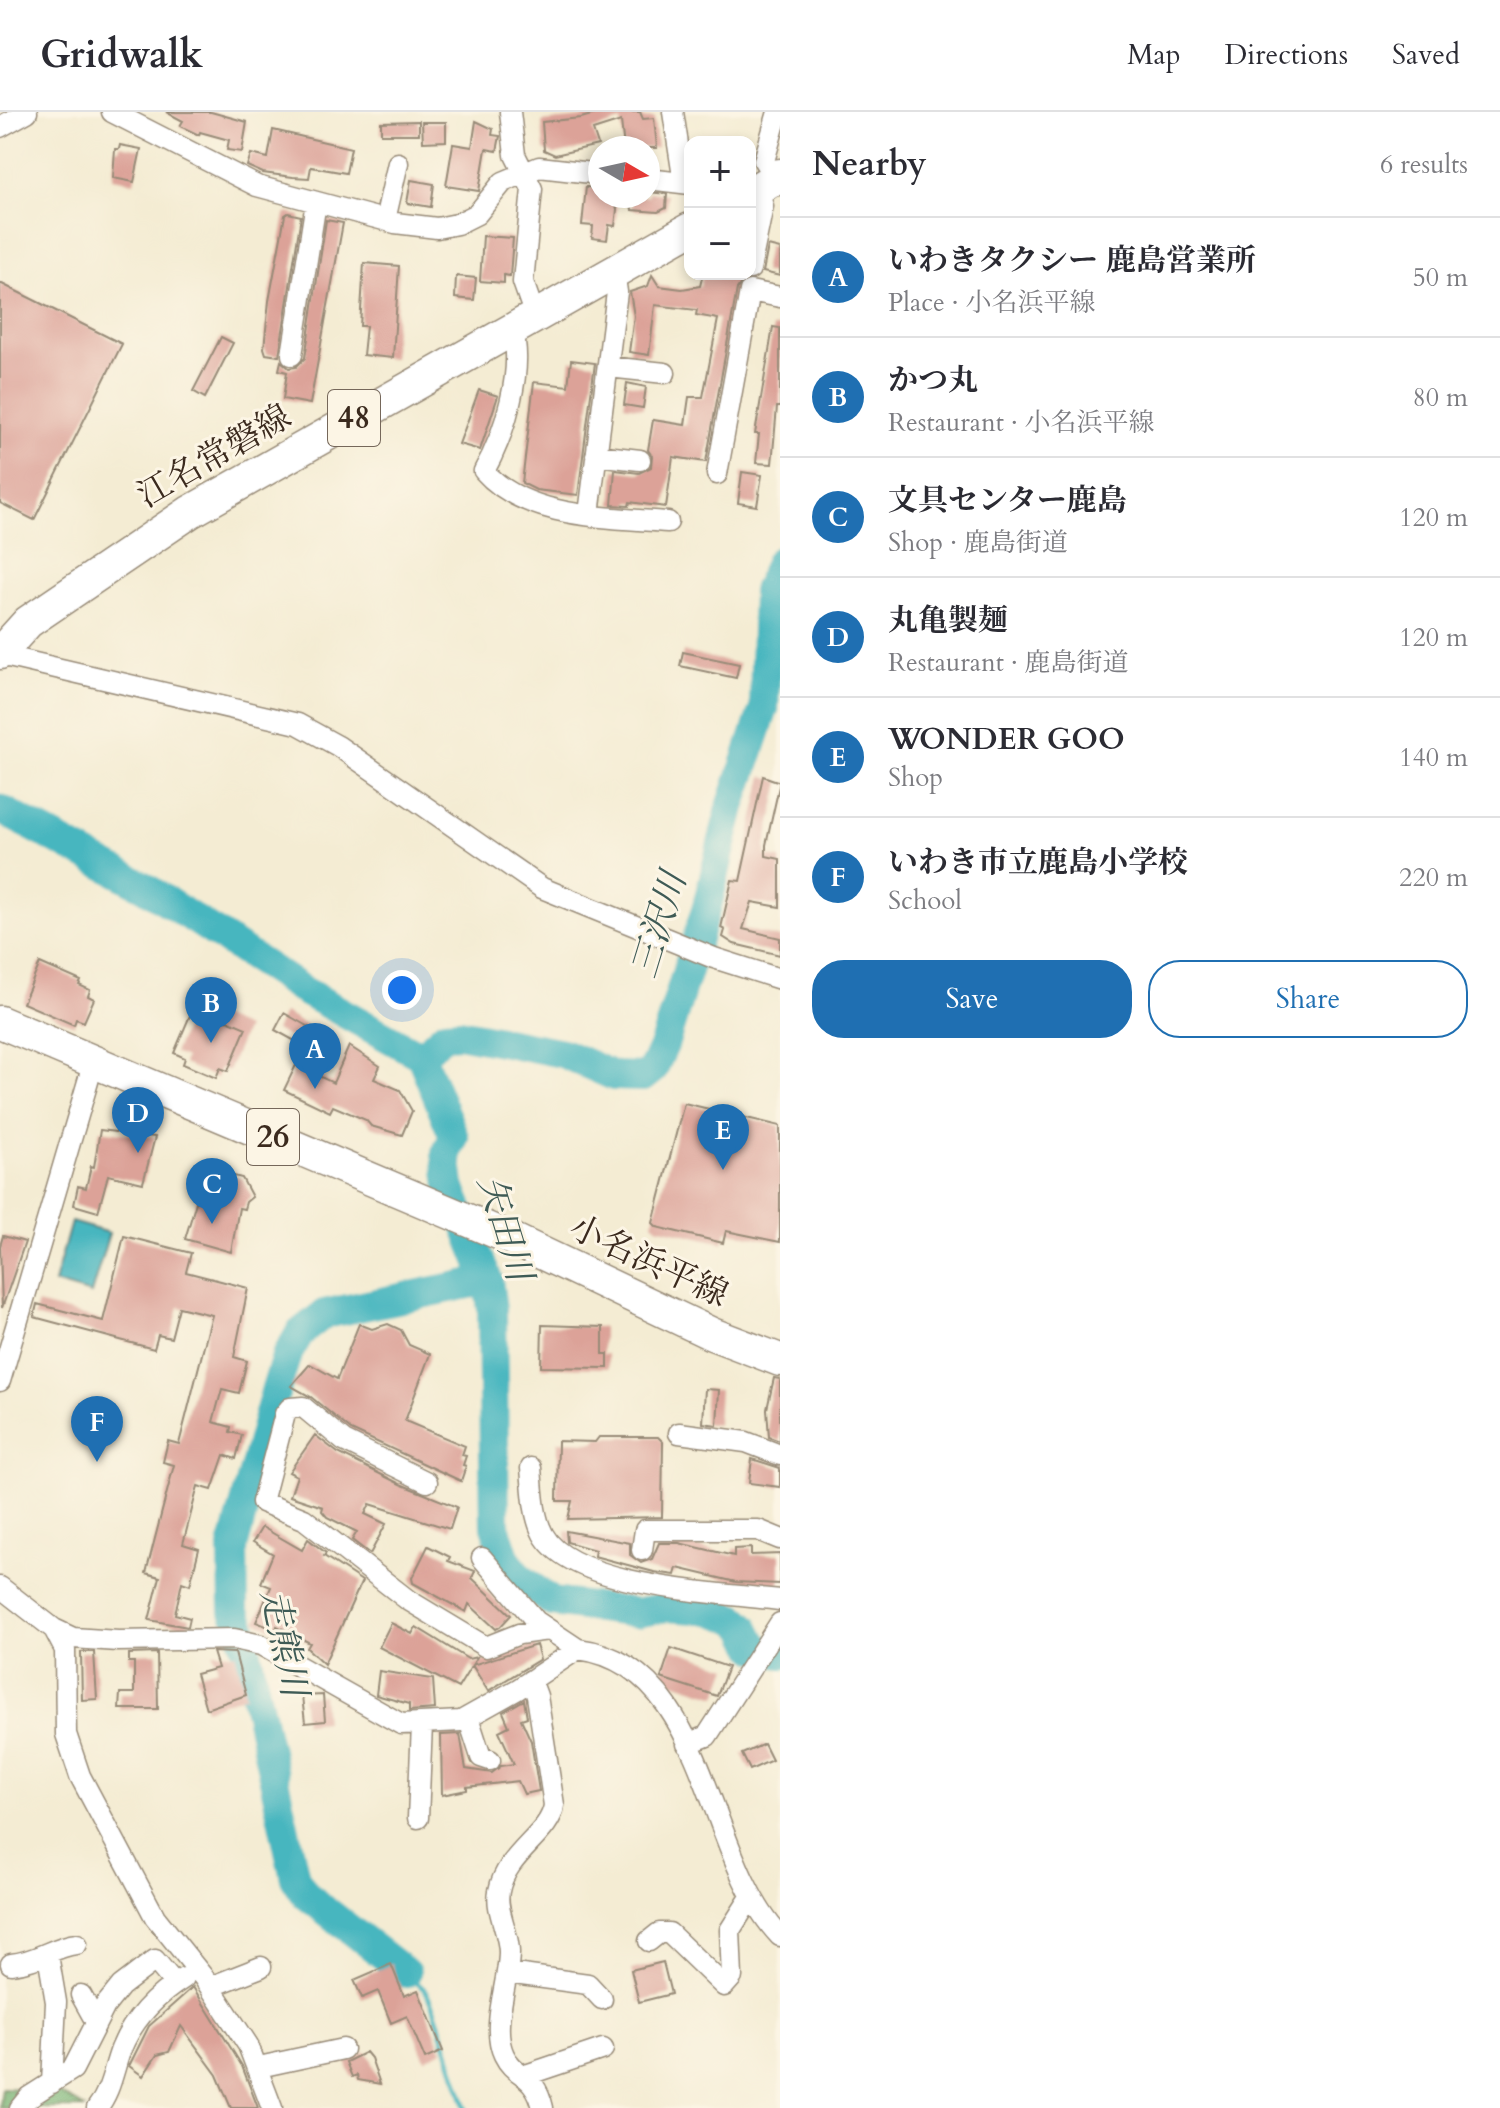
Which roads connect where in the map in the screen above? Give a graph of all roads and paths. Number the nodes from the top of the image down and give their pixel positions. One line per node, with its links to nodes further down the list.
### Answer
1 (27, 112): 6 (street)
2 (112, 112): 14 (street)
3 (510, 112): 10 (street)
4 (673, 112): 8 (street)
5 (778, 112): 13 (street)
6 (0, 127)
7 (398, 163): 15 (street)
8 (684, 168)
9 (588, 173): 10 (street)
10 (522, 174): 15 (street); 22 (street)
11 (660, 180): 12 (street)
12 (684, 183)
13 (768, 184): 17 (street)
14 (316, 202): 15 (street); 23 (street)
15 (385, 220)
16 (684, 232): 18 (main road, 江名常磐線 / 48)
17 (756, 245)
18 (614, 272): 22 (main road, 江名常磐線 / 48); 24 (street)
19 (750, 280): 28 (street)
20 (753, 280): 21 (street)
21 (780, 297)
22 (524, 323): 29 (street); 31 (main road, 江名常磐線 / 48)
23 (292, 355)
24 (608, 367): 25 (street); 26 (street)
25 (665, 373)
26 (596, 455): 27 (street); 29 (street)
27 (640, 460)
28 (717, 474)
29 (589, 514): 30 (street)
30 (668, 522)
31 (0, 654): 32 (street)
32 (780, 979)
33 (0, 1022): 35 (main road, 26)
34 (0, 1046): 35 (main road, 26)
35 (91, 1070): 36 (main road, 小名浜平線 / 26); 39 (street)
36 (509, 1248): 37 (main road, 小名浜平線 / 26); 38 (main road, 小名浜平線 / 26)
37 (780, 1360)
38 (780, 1378)
39 (0, 1381)
40 (679, 1433): 41 (street)
41 (780, 1455)
42 (531, 1468): 48 (street)
43 (427, 1482): 51 (street)
44 (780, 1539): 45 (street)
45 (642, 1550)
46 (482, 1558): 51 (street)
47 (0, 1587): 50 (street)
48 (780, 1600)
49 (780, 1623): 56 (street)
50 (54, 1629): 55 (street); 66 (street)
51 (548, 1630): 52 (street)
52 (578, 1649): 53 (street); 56 (street)
53 (531, 1680): 54 (street); 67 (street)
54 (468, 1717): 55 (street); 57 (street)
55 (422, 1725): 58 (street)
56 (687, 1744): 59 (street)
57 (490, 1760)
58 (418, 1818)
59 (751, 1897): 60 (street); 61 (street)
60 (780, 1936)
61 (649, 1941)
62 (77, 1944): 63 (street)
63 (48, 1955): 64 (street); 77 (street)
64 (11, 1964)
65 (261, 1967): 69 (street)
66 (197, 1970): 68 (street); 69 (street)
67 (507, 1973): 71 (street); 76 (street)
68 (175, 1984): 72 (street); 79 (street)
69 (210, 1987): 75 (street)
70 (81, 1995): 72 (street)
71 (602, 1999)
72 (96, 2022): 77 (street)
73 (343, 2049): 75 (street)
74 (603, 2049): 76 (street)
75 (259, 2067): 80 (street)
76 (526, 2075): 81 (street)
77 (52, 2083): 78 (street)
78 (20, 2108)
79 (97, 2108)
80 (272, 2108)
81 (543, 2108)

